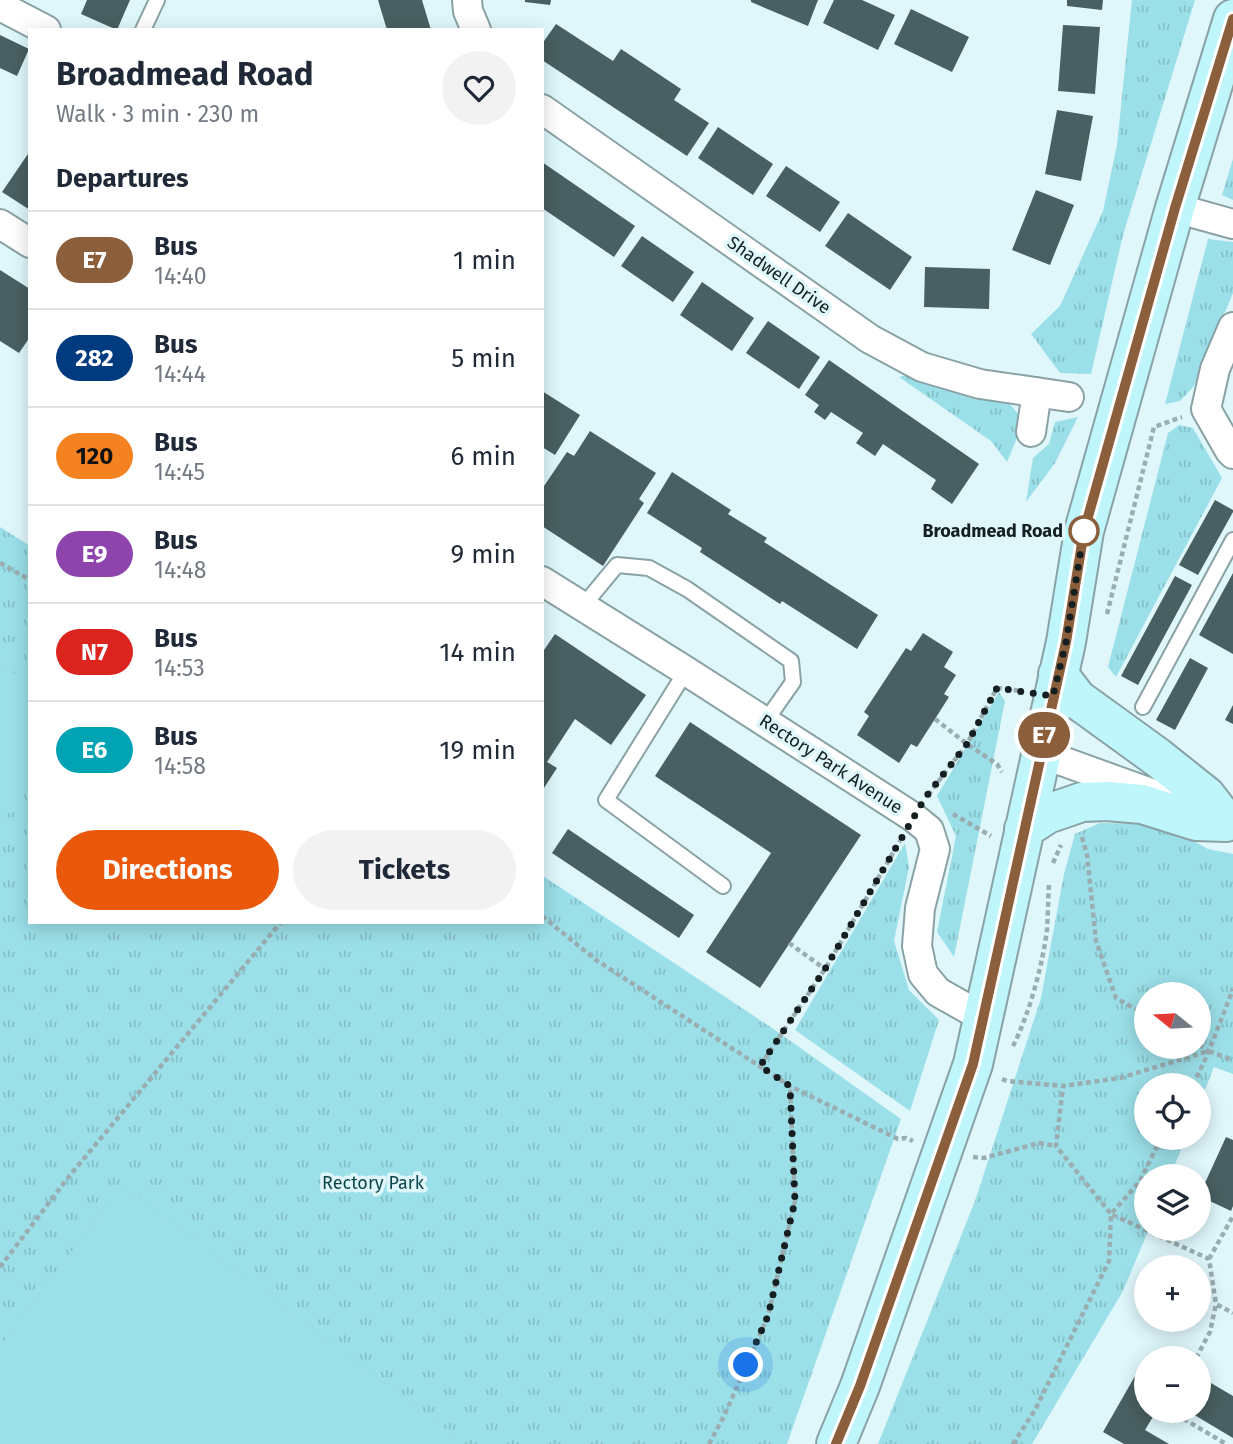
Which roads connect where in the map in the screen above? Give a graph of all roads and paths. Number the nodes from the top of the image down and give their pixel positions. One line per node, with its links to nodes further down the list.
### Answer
1 (157, 0): 6 (lane)
2 (467, 0): 7 (street)
3 (0, 6): 5 (street)
4 (1233, 19): 9 (main road)
5 (42, 28)
6 (144, 28)
7 (474, 28)
8 (544, 110): 14 (street, Shadwell Drive)
9 (1175, 208): 11 (street); 26 (main road)
10 (0, 224): 12 (street)
11 (1233, 224)
12 (28, 242)
13 (1233, 327): 16 (street)
14 (1037, 392): 15 (street, Shadwell Drive); 17 (street)
15 (1069, 397)
16 (1206, 409): 18 (street); 24 (path)
17 (1031, 432)
18 (1233, 454)
19 (1233, 540): 27 (lane)
20 (0, 563): 21 (path)
21 (28, 579)
22 (544, 582): 23 (street, Rectory Park Avenue)
23 (583, 606): 25 (street, Rectory Park Avenue); 29 (lane)
24 (1105, 622)
25 (686, 671): 29 (street, Rectory Park Avenue); 39 (lane)
26 (1056, 685): 30 (path); 31 (main road); 35 (main road)
27 (1143, 707)
28 (935, 719): 30 (path)
29 (765, 722): 34 (street, Rectory Park Avenue)
30 (967, 744): 32 (path); 34 (path)
31 (1040, 753): 35 (street); 38 (main road)
32 (1002, 772)
33 (949, 811): 38 (path)
34 (913, 817): 43 (path); 46 (street, Rectory Park Avenue)
35 (1229, 823): 38 (main road)
36 (1079, 828): 45 (path)
37 (1066, 839): 48 (path)
38 (1021, 841): 46 (main road)
39 (723, 886)
40 (544, 918): 52 (path)
41 (279, 924): 64 (path)
42 (789, 943): 43 (path)
43 (825, 969): 52 (path)
44 (1233, 989): 47 (path)
45 (1134, 1008)
46 (984, 1018): 71 (main road)
47 (1211, 1046)
48 (1010, 1050)
49 (1211, 1052): 51 (path)
50 (1183, 1059): 55 (path)
51 (1233, 1060)
52 (760, 1066): 54 (path)
53 (1005, 1069): 55 (path)
54 (790, 1086): 56 (path); 70 (path)
55 (1063, 1086): 57 (path)
56 (905, 1138)
57 (1056, 1146): 59 (path); 60 (path)
58 (1155, 1150): 60 (path)
59 (969, 1156)
60 (1111, 1214): 62 (path); 72 (path)
61 (1233, 1216): 63 (path)
62 (1200, 1255)
63 (1211, 1255)
64 (0, 1267)
65 (1211, 1272): 66 (path)
66 (1216, 1304): 67 (path); 68 (path)
67 (1233, 1313)
68 (1202, 1346)
69 (1191, 1423): 73 (path)
70 (709, 1444)
71 (836, 1444)
72 (1013, 1444)
73 (1226, 1444)

